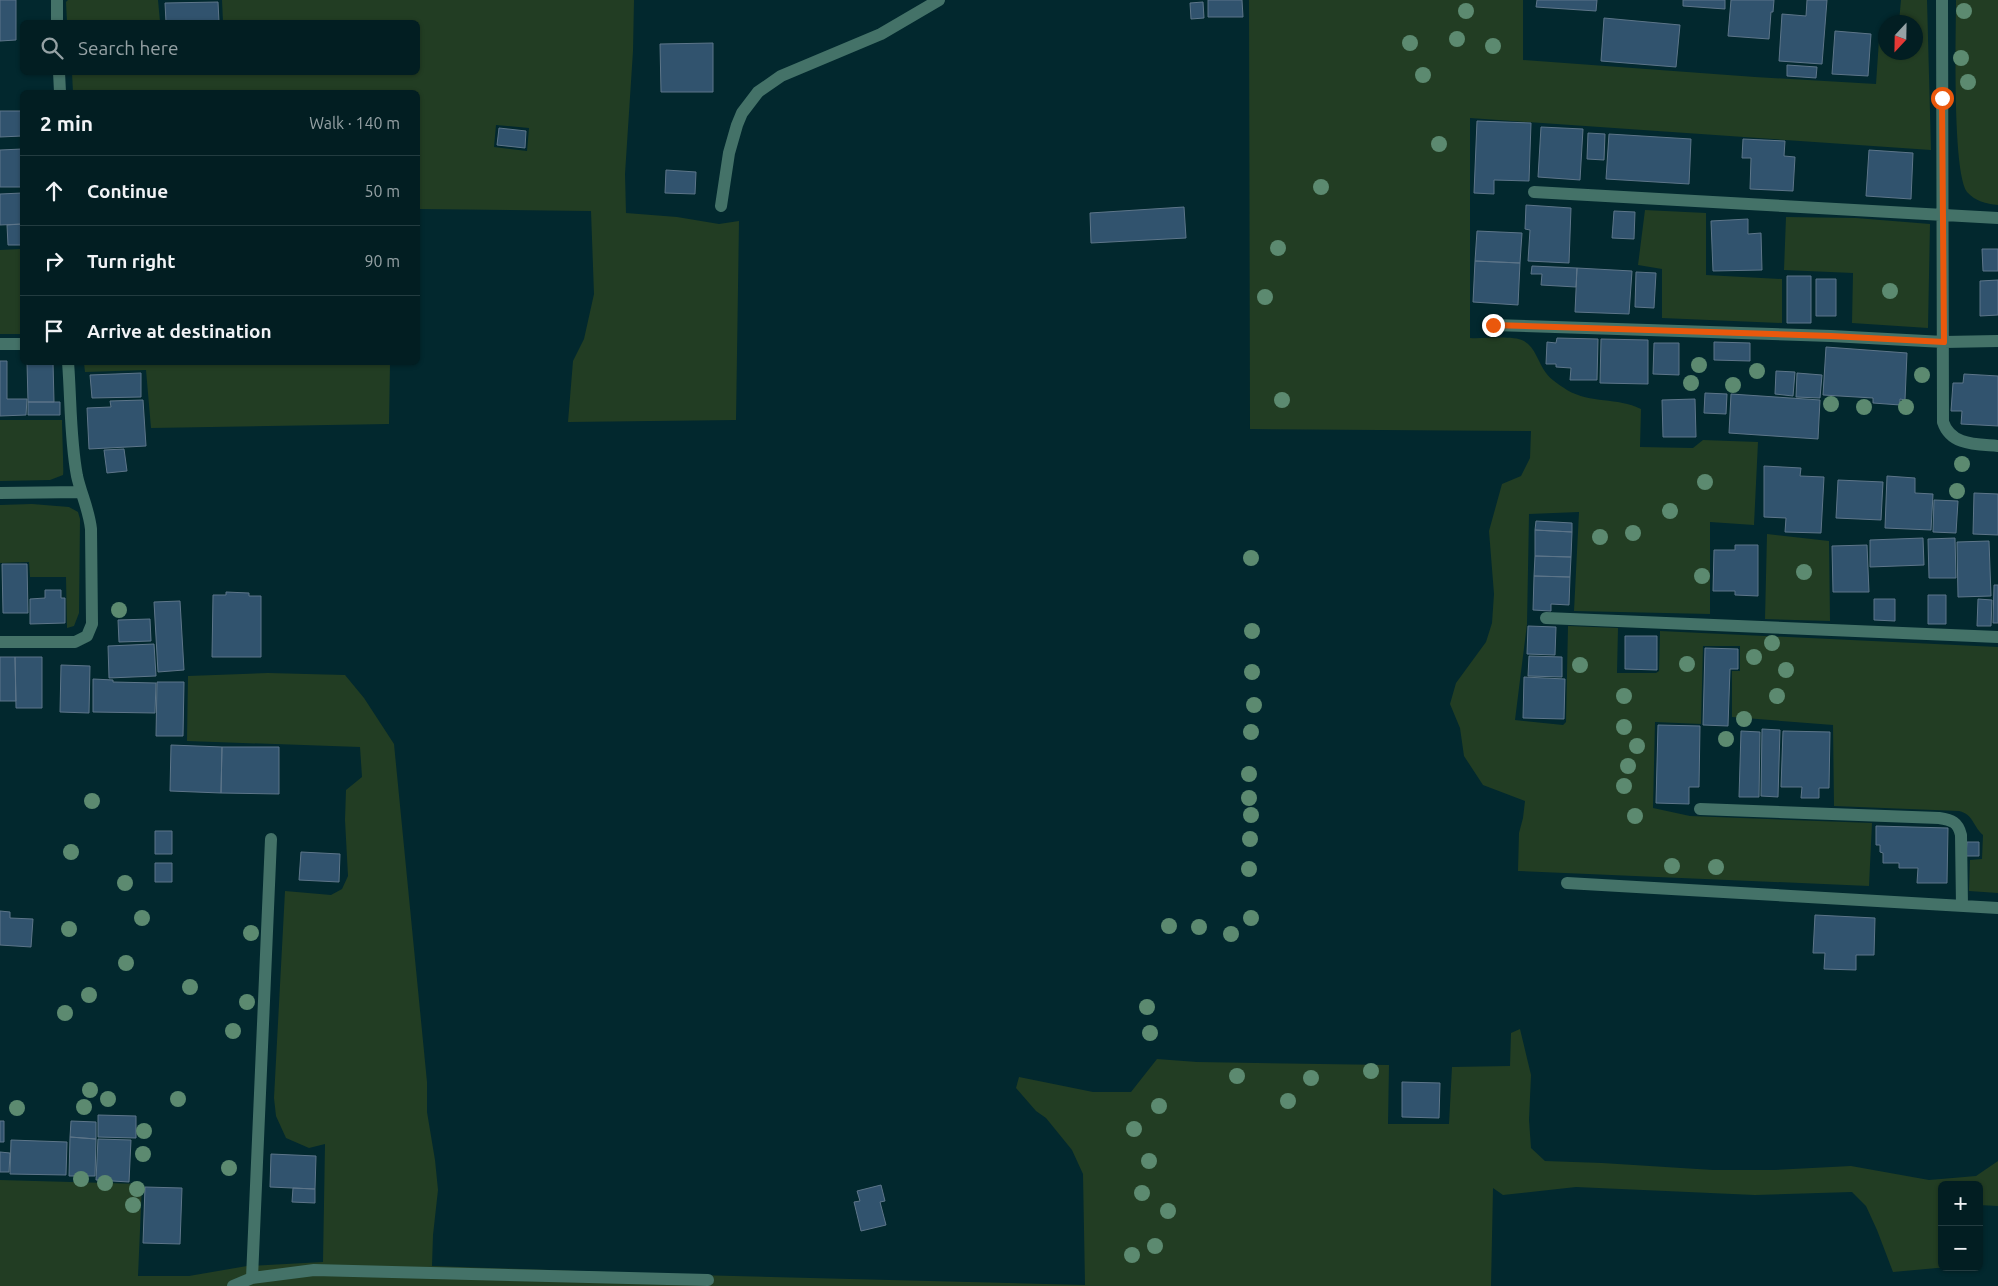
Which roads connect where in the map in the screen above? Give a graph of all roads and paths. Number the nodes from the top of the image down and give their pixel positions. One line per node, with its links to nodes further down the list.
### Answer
1 (57, 0): 4 (street)
2 (940, 0): 8 (street)
3 (1942, 0): 9 (street)
4 (57, 20)
5 (59, 75): 6 (street)
6 (60, 90)
7 (1534, 192): 9 (street)
8 (721, 206)
9 (1942, 216): 10 (street); 13 (street)
10 (1998, 218)
11 (1493, 325): 13 (street)
12 (1998, 341): 13 (street)
13 (1944, 342): 17 (street)
14 (0, 344): 15 (street)
15 (20, 344)
16 (68, 365): 18 (street)
17 (1998, 446)
18 (81, 492): 19 (street); 22 (street)
19 (0, 493)
20 (1546, 618): 21 (street)
21 (1998, 637)
22 (0, 642)
23 (1700, 809): 26 (street)
24 (271, 839): 28 (street)
25 (1567, 883): 26 (street)
26 (1962, 906): 27 (street)
27 (1998, 908)
28 (252, 1278): 29 (street); 30 (street)
29 (708, 1280)
30 (233, 1286)

